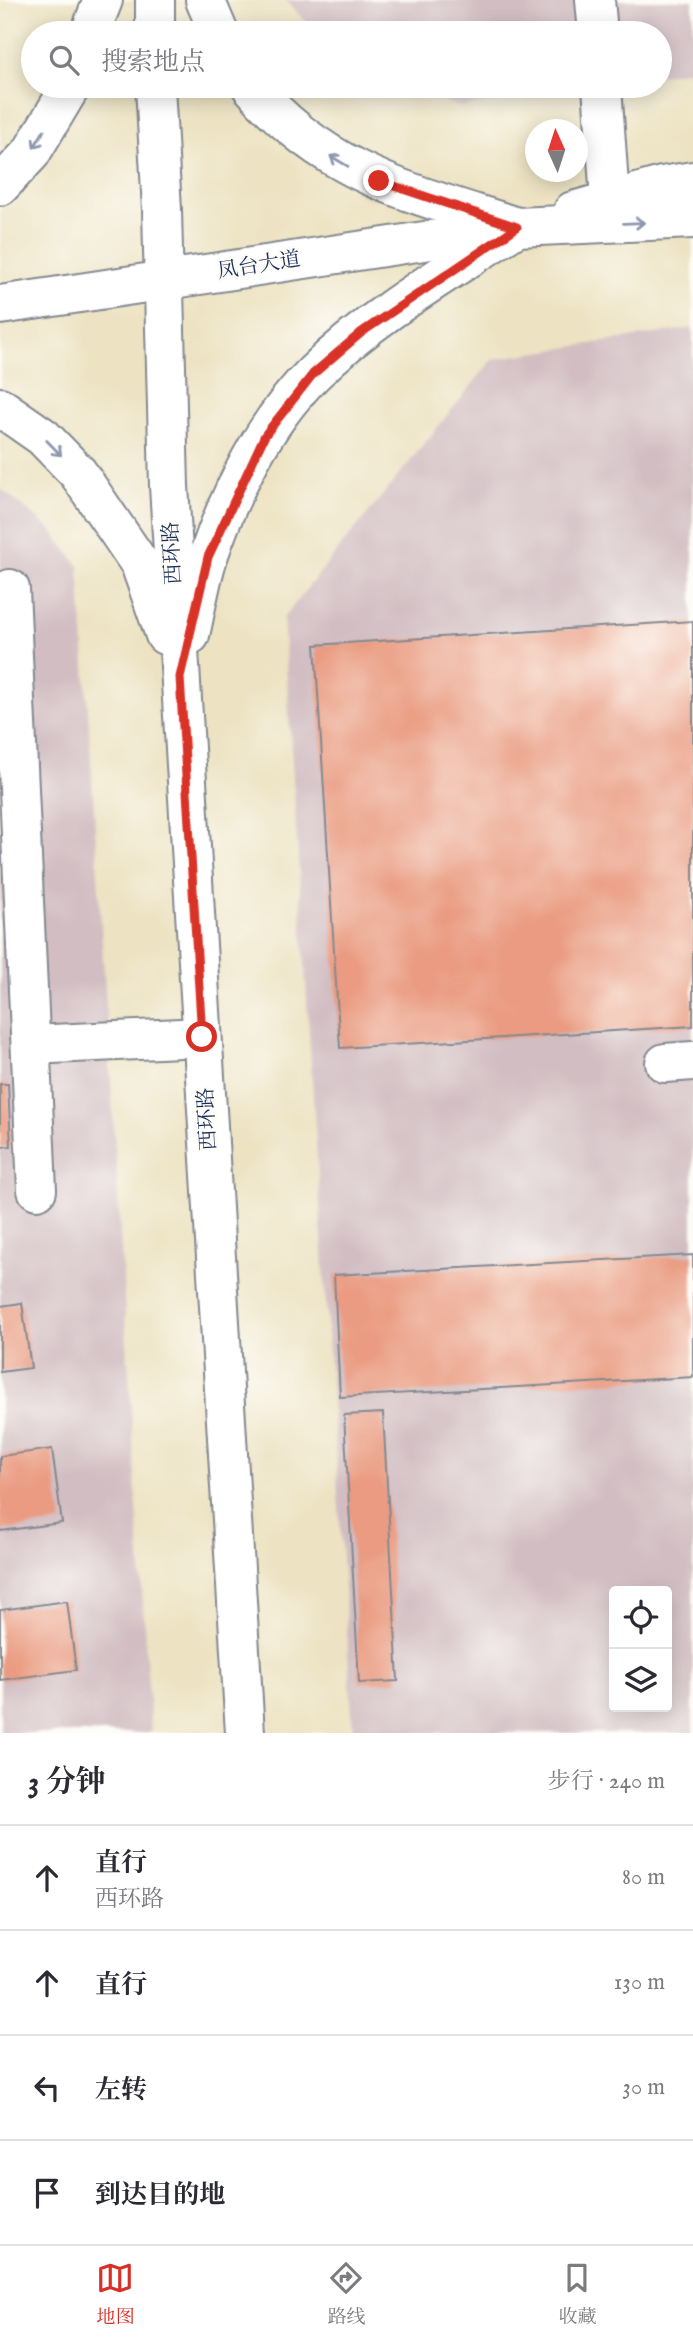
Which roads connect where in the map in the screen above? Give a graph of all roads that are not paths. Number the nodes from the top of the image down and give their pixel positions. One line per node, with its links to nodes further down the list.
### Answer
1 (103, 0): 5 (main road)
2 (155, 0): 6 (main road)
3 (205, 0): 7 (main road)
4 (595, 0): 8 (main road)
5 (95, 21)
6 (155, 21)
7 (214, 21)
8 (597, 21)
9 (64, 98): 14 (main road, one-way to 14)
10 (156, 98): 18 (main road, 西环路)
11 (261, 98): 17 (main road, one-way to 11)
12 (603, 98): 15 (main road)
13 (693, 181): 15 (main road, 凤台大道)
14 (0, 186)
15 (610, 200): 17 (main road, 凤台大道)
16 (693, 219): 17 (main road, 凤台大道, one-way to 16)
17 (517, 227): 18 (main road, 凤台大道); 22 (main road)
18 (164, 280): 19 (main road, 凤台大道); 22 (main road, 西环路)
19 (0, 305)
20 (0, 407): 22 (main road, one-way to 22)
21 (10, 589): 24 (main road)
22 (180, 677): 23 (main road, 西环路)
23 (202, 1037): 24 (main road); 26 (main road, 西环路)
24 (31, 1045): 25 (main road)
25 (37, 1189)
26 (245, 1733)

